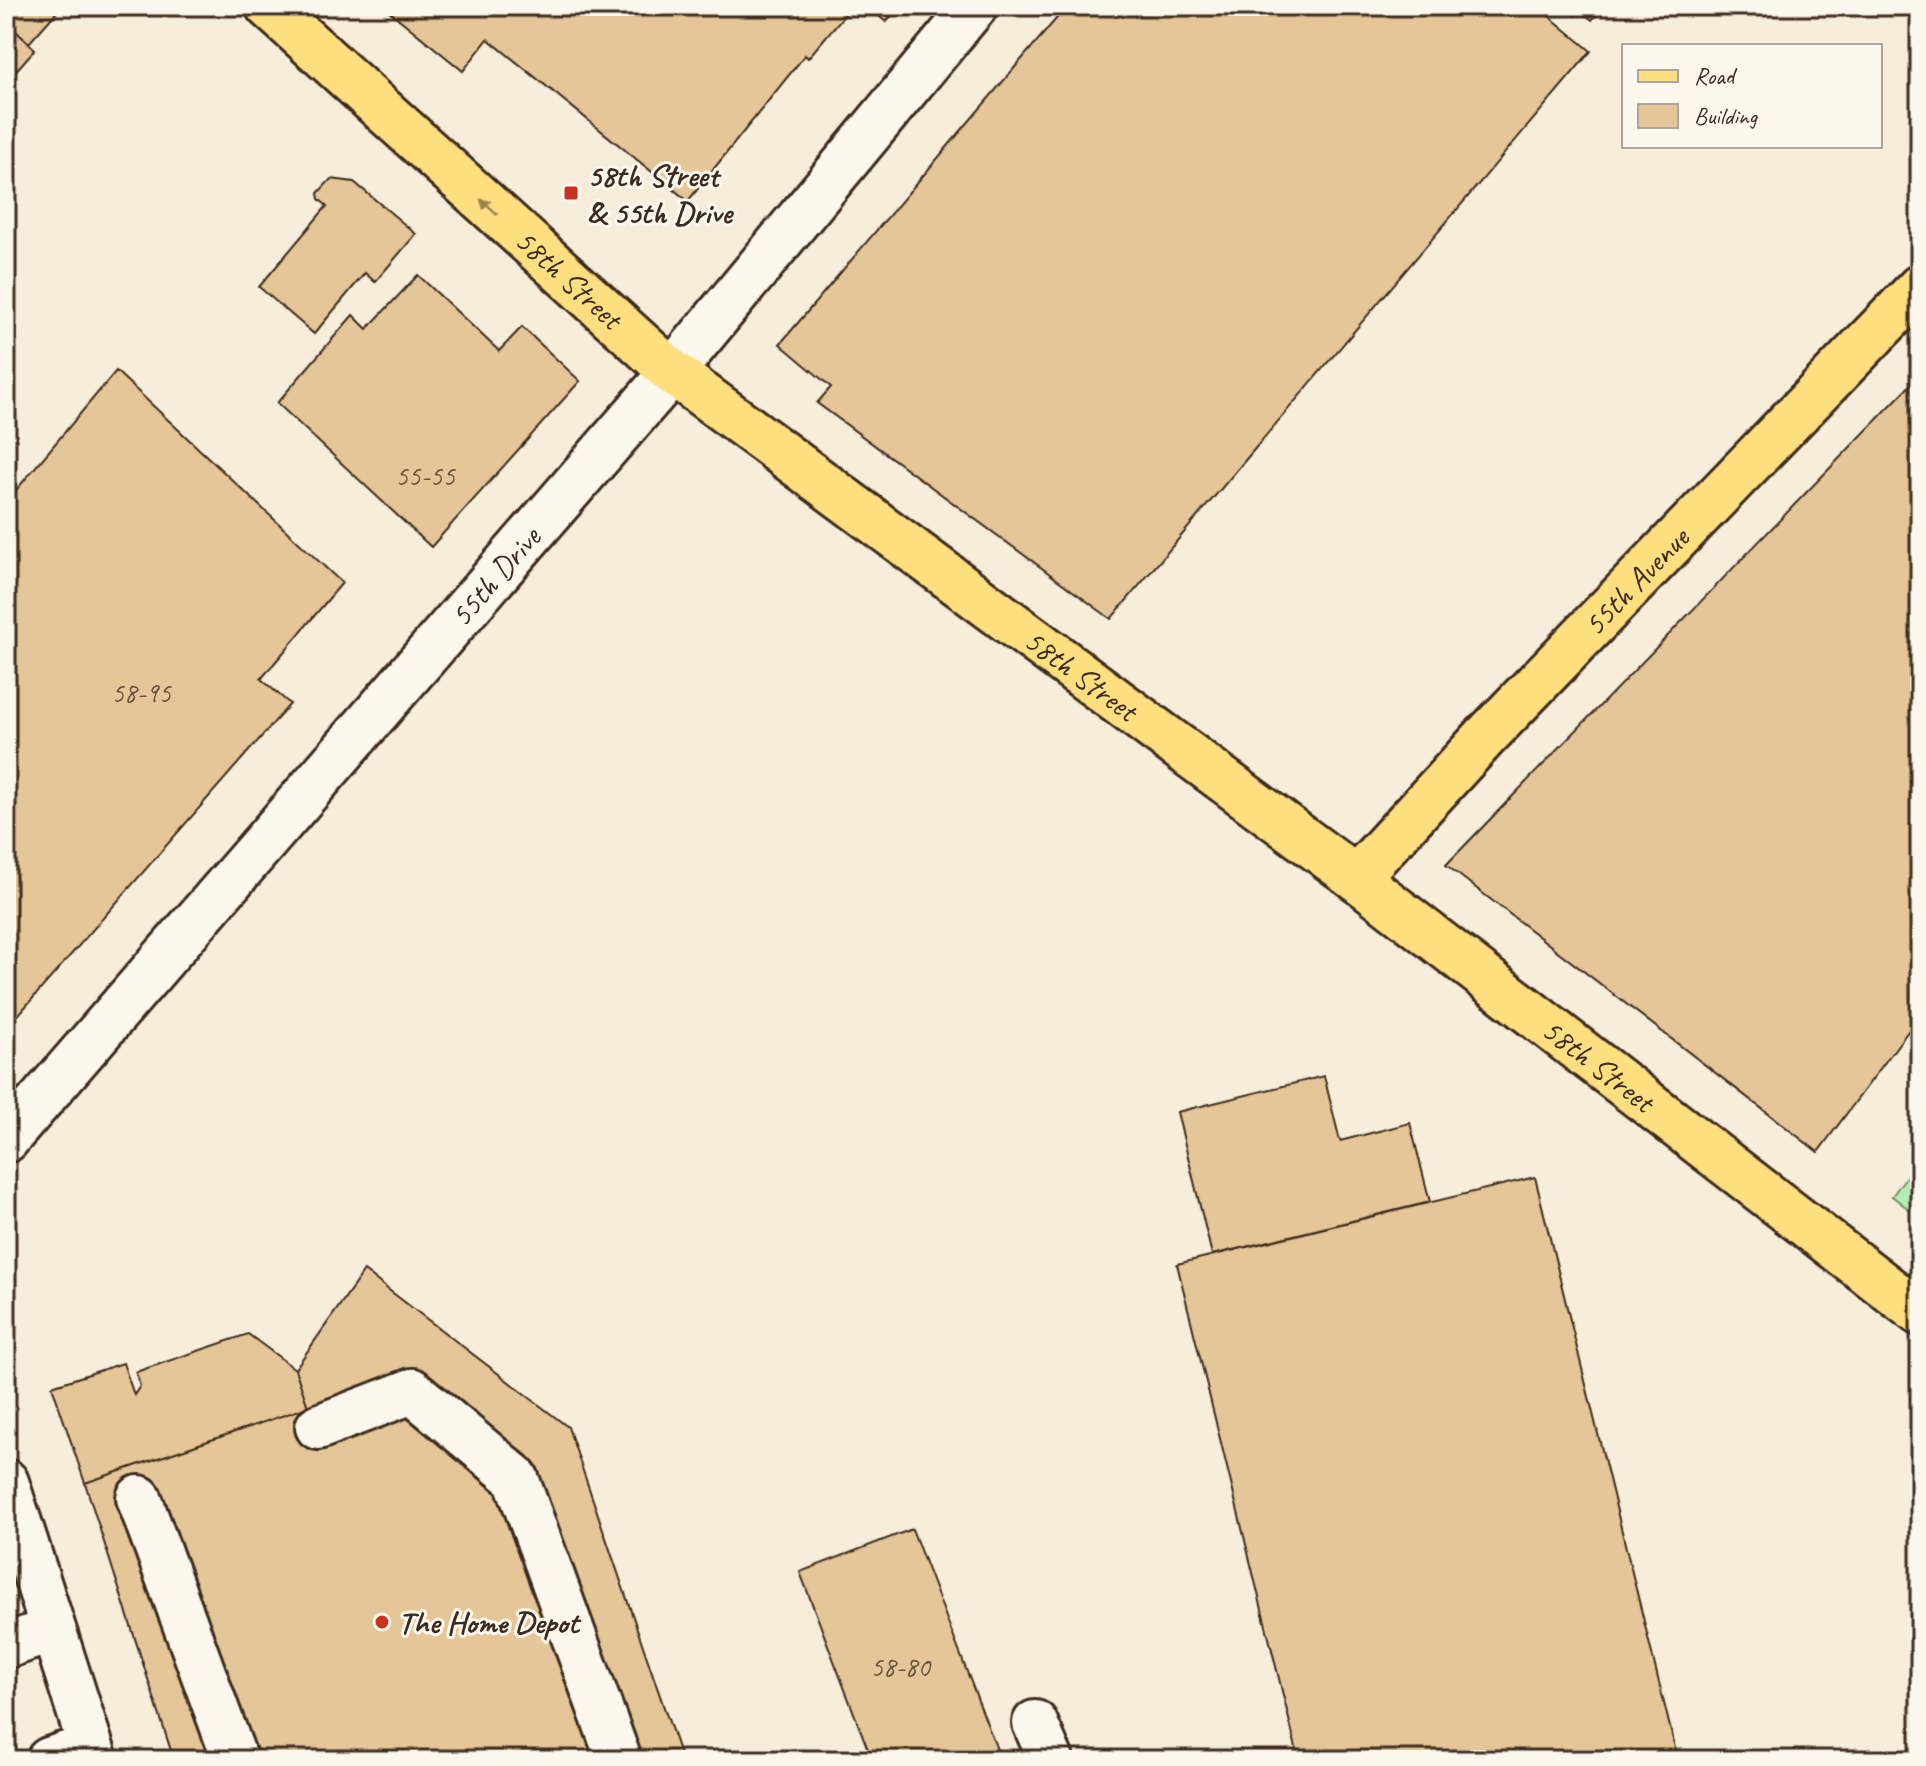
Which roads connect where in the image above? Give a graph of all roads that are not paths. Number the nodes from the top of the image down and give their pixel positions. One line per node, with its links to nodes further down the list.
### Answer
1 (268, 6): 4 (main road, 58th Street, one-way to 1)
2 (975, 6): 4 (street, 55th Drive)
3 (1920, 287): 5 (main road, 55th Avenue)
4 (672, 372): 5 (main road, 58th Street); 6 (street, 55th Drive)
5 (1356, 878): 7 (main road, 58th Street)
6 (6, 1140)
7 (1920, 1313)
8 (318, 1427): 17 (street)
9 (6, 1482): 11 (street)
10 (139, 1498): 16 (street)
11 (12, 1528): 12 (street)
12 (52, 1630): 13 (street); 14 (street)
13 (6, 1646)
14 (92, 1753): 15 (street)
15 (49, 1760)
16 (235, 1760)
17 (619, 1760)

